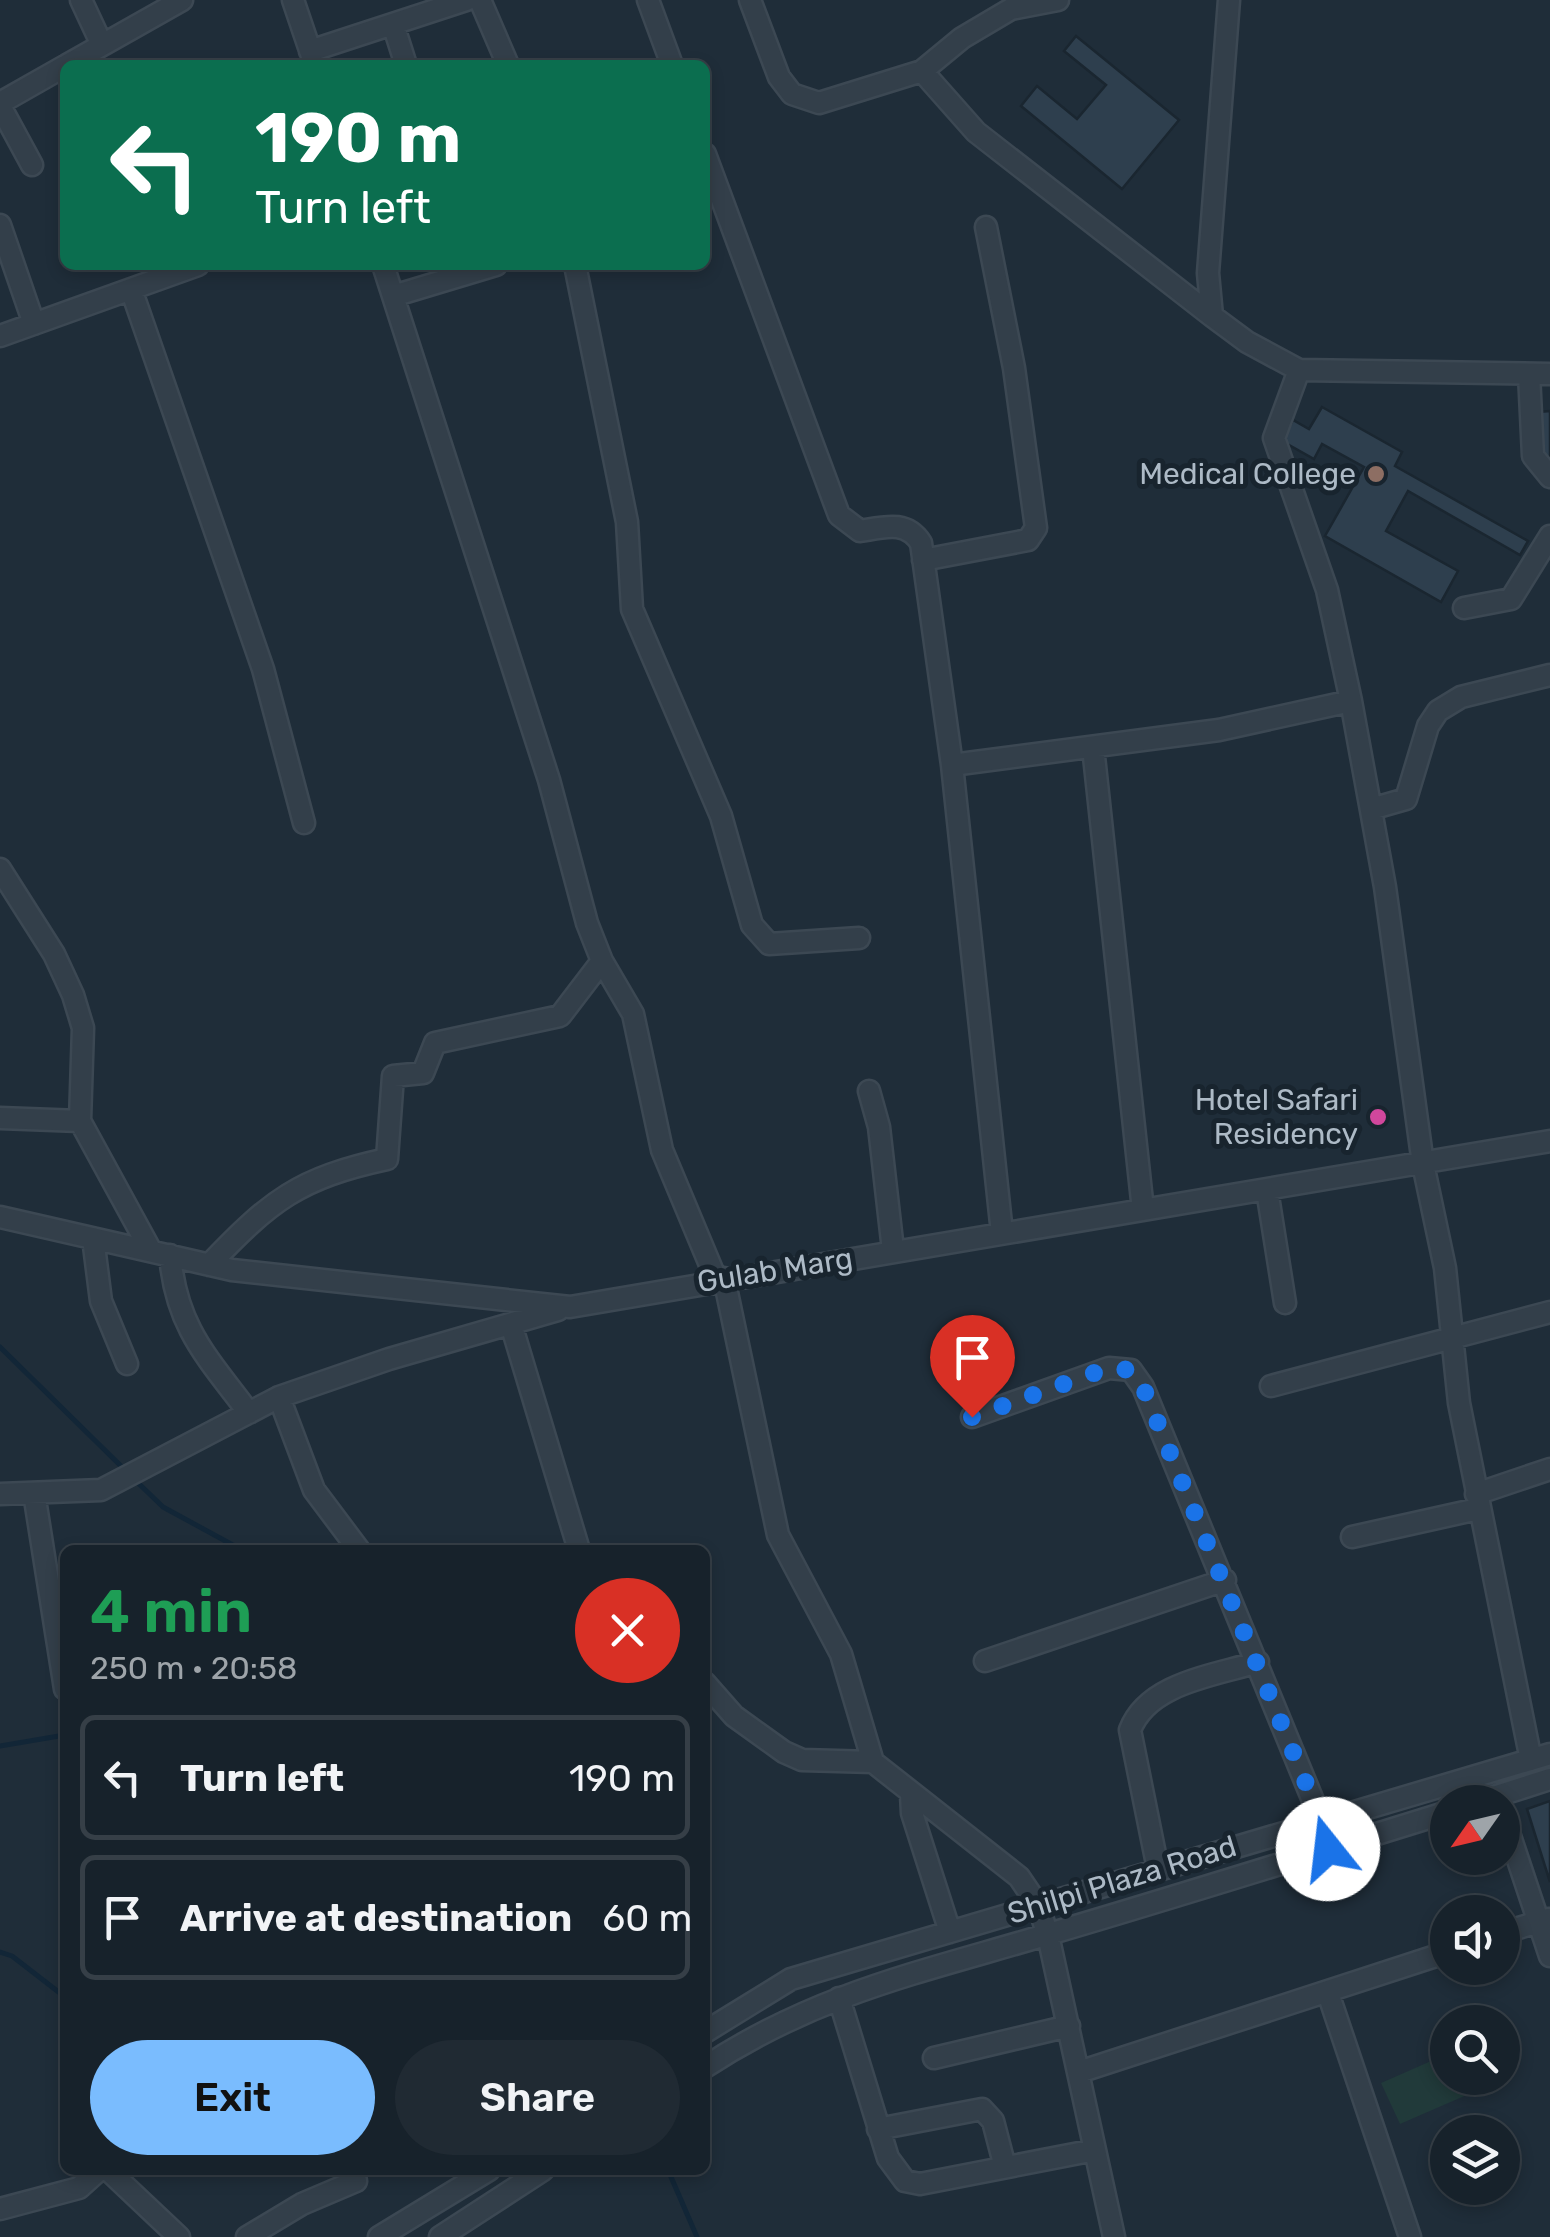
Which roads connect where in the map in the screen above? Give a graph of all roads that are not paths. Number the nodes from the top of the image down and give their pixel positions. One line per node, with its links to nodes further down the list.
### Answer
1 (81, 0): 11 (street)
2 (182, 0): 11 (street)
3 (293, 0): 12 (street)
4 (466, 0): 10 (street)
5 (480, 0): 15 (street)
6 (648, 0): 16 (street)
7 (750, 0): 18 (street)
8 (1058, 0): 18 (street)
9 (1229, 0): 30 (street)
10 (393, 24): 12 (street); 14 (street)
11 (102, 45): 13 (street)
12 (313, 58)
13 (76, 60)
14 (404, 60)
15 (506, 60)
16 (670, 60)
17 (60, 69): 19 (street)
18 (922, 71): 30 (street)
19 (0, 104): 20 (street)
20 (32, 166)
21 (710, 167): 37 (street)
22 (0, 224): 31 (street)
23 (986, 227): 37 (street)
24 (184, 270): 28 (street)
25 (385, 270): 29 (street)
26 (474, 270): 29 (street)
27 (576, 270): 46 (street)
28 (132, 289): 31 (street); 44 (street)
29 (393, 296): 47 (street)
30 (1212, 316): 33 (street)
31 (34, 324): 32 (street)
32 (0, 336)
33 (1300, 370): 34 (street); 40 (street)
34 (1540, 374): 35 (street)
35 (1550, 477)
36 (1550, 536): 38 (street)
37 (924, 560): 42 (street)
38 (1464, 608)
39 (1550, 675): 43 (street)
40 (1350, 701): 41 (street); 43 (street)
41 (1093, 746): 42 (street); 54 (street)
42 (952, 765): 56 (street)
43 (1370, 808): 52 (street)
44 (304, 823)
45 (0, 868): 50 (street)
46 (859, 938)
47 (602, 961): 60 (street); 61 (street)
48 (869, 1091): 58 (street)
49 (0, 1118): 50 (street)
50 (80, 1120): 59 (street)
51 (1550, 1141): 52 (street, Gulab Marg)
52 (1423, 1164): 53 (street, Gulab Marg); 66 (street)
53 (1267, 1190): 54 (street, Gulab Marg); 62 (street)
54 (1143, 1210): 56 (street, Gulab Marg)
55 (0, 1217): 57 (street, Gulab Marg)
56 (1002, 1233): 58 (street, Gulab Marg)
57 (93, 1238): 59 (street, Gulab Marg); 67 (street)
58 (894, 1250): 61 (street, Gulab Marg)
59 (160, 1253): 60 (street, Gulab Marg); 70 (street)
60 (209, 1264): 63 (street, Gulab Marg)
61 (720, 1278): 63 (street, Gulab Marg); 85 (street)
62 (1285, 1304)
63 (570, 1307): 65 (street)
64 (1550, 1312): 66 (street)
65 (511, 1324): 69 (street); 78 (street)
66 (1453, 1335): 68 (street); 75 (street)
67 (127, 1364)
68 (1271, 1386)
69 (279, 1398): 70 (street); 77 (street)
70 (249, 1413): 73 (street)
71 (972, 1417): 79 (street)
72 (1550, 1469): 75 (street)
73 (34, 1493): 74 (street); 80 (street)
74 (0, 1494)
75 (1477, 1501): 76 (street); 84 (street)
76 (1352, 1537)
77 (355, 1545)
78 (578, 1545)
79 (1225, 1580): 81 (street); 82 (street)
80 (60, 1657)
81 (986, 1661)
82 (1258, 1662): 90 (street); 93 (street)
83 (710, 1689): 85 (street)
84 (1541, 1757): 90 (street, Shilpi Plaza Road)
85 (873, 1762): 88 (street)
86 (1550, 1780): 87 (street)
87 (1520, 1793)
88 (912, 1794): 94 (street); 97 (street)
89 (1430, 1818): 91 (street, Shilpi Plaza Road)
90 (1321, 1820): 91 (street); 93 (street, Shilpi Plaza Road)
91 (1328, 1849): 98 (street, Shilpi Plaza Road)
92 (1520, 1863): 95 (street)
93 (1158, 1869): 94 (street, Shilpi Plaza Road)
94 (1038, 1906): 97 (street, Shilpi Plaza Road); 98 (street)
95 (1544, 1920): 96 (street); 99 (street)
96 (1520, 1927)
97 (950, 1932): 104 (street, Shilpi Plaza Road)
98 (1048, 1935): 102 (street, Shilpi Plaza Road); 103 (street)
99 (1550, 1956)
100 (1430, 1958): 101 (street)
101 (1328, 1993): 107 (street); 124 (street)
102 (839, 1998): 106 (street, Shilpi Plaza Road); 108 (street)
103 (1069, 2026): 105 (street); 107 (street)
104 (710, 2029)
105 (934, 2058)
106 (710, 2064)
107 (1079, 2072): 109 (street)
108 (878, 2129): 110 (street); 110 (street)
109 (1096, 2150): 110 (street); 123 (street)
110 (1006, 2167)
111 (93, 2175): 116 (street)
112 (113, 2175): 118 (street)
113 (481, 2175): 117 (street)
114 (535, 2175): 122 (street)
115 (356, 2181): 119 (street)
116 (0, 2209)
117 (413, 2217): 120 (street); 121 (street)
118 (170, 2234)
119 (246, 2237)
120 (379, 2237)
121 (426, 2237)
122 (440, 2237)
123 (1114, 2237)
124 (1410, 2237)

